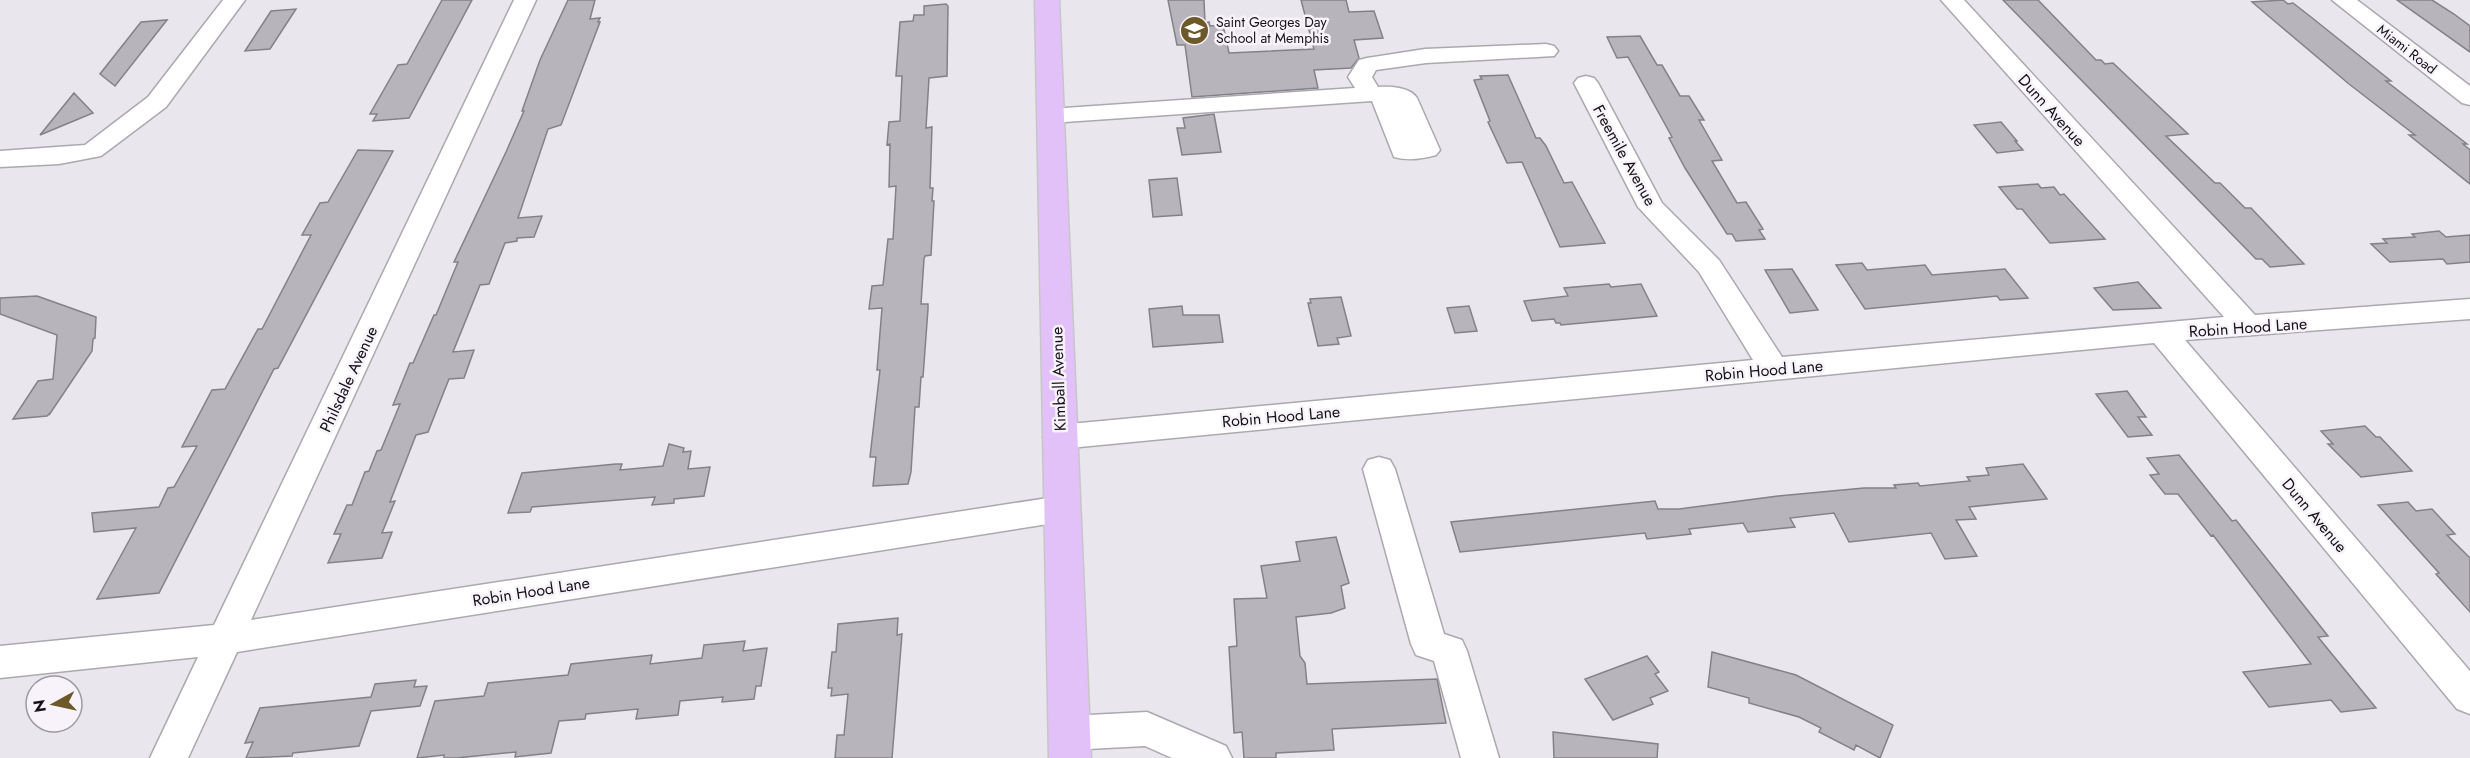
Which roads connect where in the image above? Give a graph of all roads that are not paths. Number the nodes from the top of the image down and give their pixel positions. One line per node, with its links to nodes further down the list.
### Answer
1 (234, 0): 12 (street)
2 (525, 0): 20 (street, Philsdale Avenue)
3 (1047, 0): 11 (main road, Kimball Avenue)
4 (1952, 0): 14 (street, Dunn Avenue)
5 (2343, 0): 10 (street, Miami Road)
6 (1546, 51): 7 (street)
7 (1407, 62): 9 (street); 9 (street)
8 (1586, 83): 16 (street, Freemile Avenue)
9 (1380, 93): 11 (street)
10 (2470, 98)
11 (1050, 116): 17 (main road, Kimball Avenue)
12 (0, 159)
13 (2470, 309): 14 (street, Robin Hood Lane)
14 (2249, 327): 15 (street, Robin Hood Lane)
15 (2161, 332): 16 (street, Robin Hood Lane); 22 (street, Dunn Avenue)
16 (1774, 369): 17 (street, Robin Hood Lane)
17 (1059, 437): 19 (main road, Kimball Avenue)
18 (1379, 469): 26 (street)
19 (1060, 509): 20 (street, Robin Hood Lane); 23 (main road, Kimball Avenue)
20 (226, 639): 21 (street, Robin Hood Lane); 24 (street, Philsdale Avenue)
21 (0, 662)
22 (2470, 698)
23 (1069, 746): 25 (street)
24 (169, 758)
25 (1213, 758)
26 (1480, 758)

